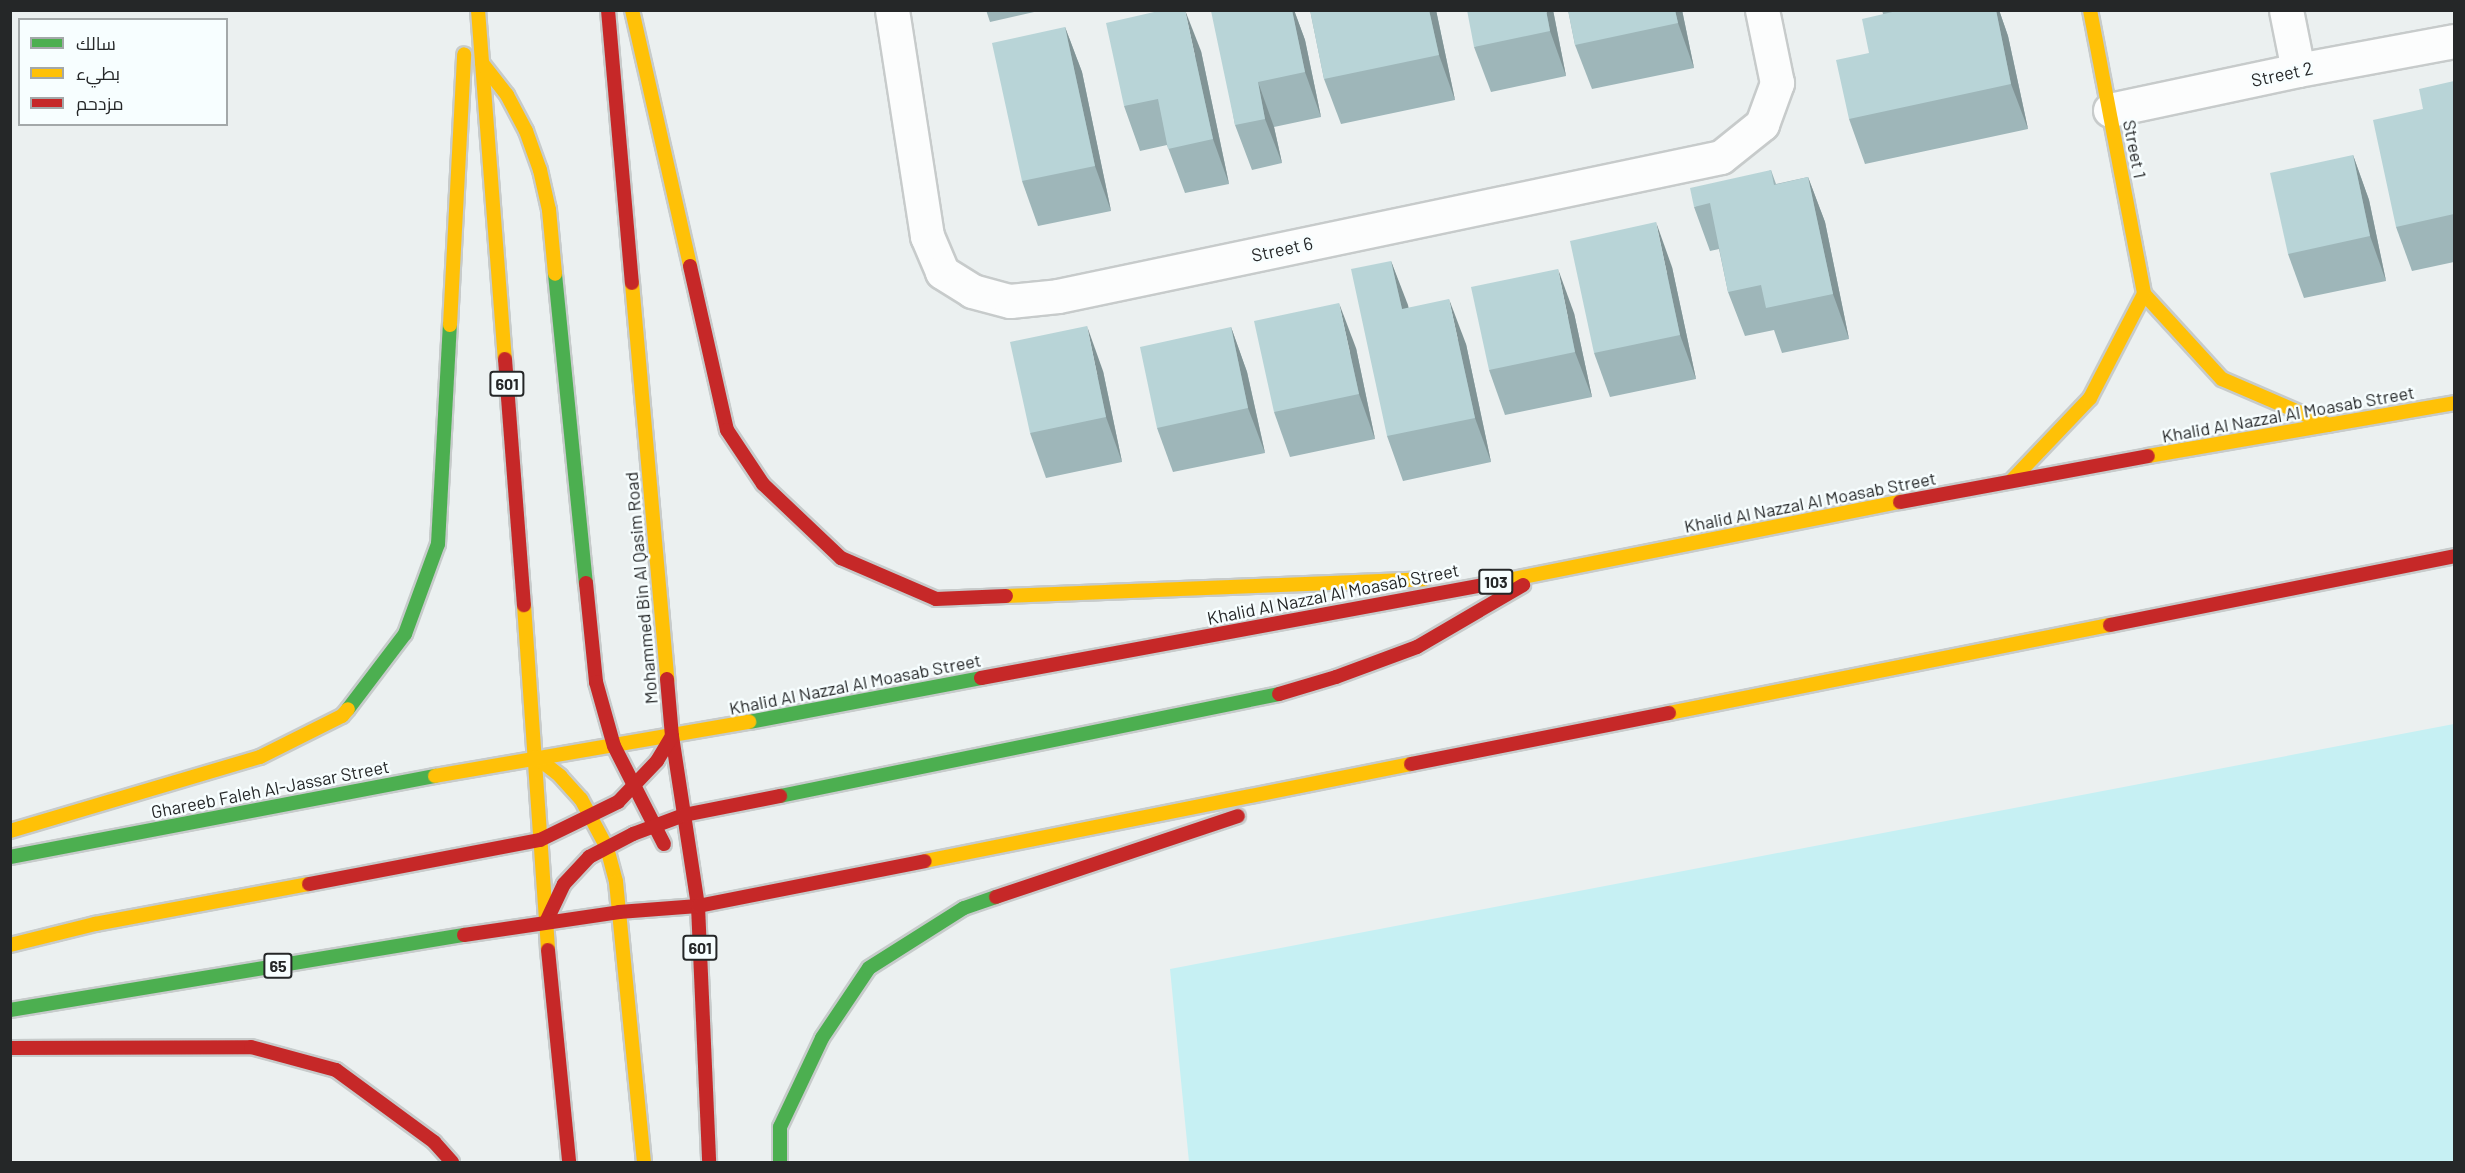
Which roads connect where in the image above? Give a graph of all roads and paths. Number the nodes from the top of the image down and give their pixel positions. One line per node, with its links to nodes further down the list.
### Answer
1 (466, 10): 27 (main road)
2 (478, 10): 10 (main road, 601)
3 (608, 10): 19 (main road, Mohammed Bin Al Qasim Road / 601)
4 (632, 10): 18 (main road)
5 (892, 10): 6 (street, Street 6)
6 (1762, 10)
7 (2090, 10): 12 (main road, Street 1)
8 (2286, 10): 11 (street)
9 (2454, 41): 11 (street, Street 2)
10 (482, 63): 20 (main road); 21 (main road, 601)
11 (2298, 70): 12 (street, Street 2)
12 (2110, 110): 13 (main road, Street 1)
13 (2144, 294): 15 (main road); 16 (main road)
14 (2454, 403): 15 (main road, Khalid Al Nazzal Al Moasab Street / 103)
15 (2329, 425): 16 (main road, Khalid Al Nazzal Al Moasab Street / 103)
16 (2012, 480): 18 (main road, Khalid Al Nazzal Al Moasab Street / 103)
17 (2454, 556): 22 (main road)
18 (1542, 573): 19 (main road, Khalid Al Nazzal Al Moasab Street / 103); 24 (main road)
19 (672, 736): 20 (main road, Khalid Al Nazzal Al Moasab Street / 103); 23 (main road); 24 (main road, Mohammed Bin Al Qasim Road / 601)
20 (614, 746): 21 (main road, Khalid Al Nazzal Al Moasab Street / 103); 23 (main road)
21 (536, 757): 25 (main road); 28 (main road, 601); 30 (main road, Ghareeb Faleh Al-Jassar Street)
22 (1367, 772): 31 (main road); 41 (main road)
23 (634, 787): 25 (main road); 26 (main road)
24 (684, 815): 26 (main road); 31 (main road, Mohammed Bin Al Qasim Road / 601)
25 (592, 817): 28 (main road); 29 (main road)
26 (654, 826): 29 (main road); 31 (main road)
27 (10, 831)
28 (540, 840): 33 (main road, 601); 34 (main road)
29 (607, 848): 32 (main road); 33 (main road)
30 (10, 857)
31 (698, 906): 32 (main road); 40 (main road, Mohammed Bin Al Qasim Road / 601)
32 (619, 912): 33 (main road); 39 (main road)
33 (545, 922): 35 (main road, 65); 38 (main road, 601)
34 (10, 945)
35 (10, 1010)
36 (10, 1048): 37 (main road)
37 (452, 1162)
38 (569, 1162)
39 (644, 1162)
40 (709, 1162)
41 (780, 1162)

